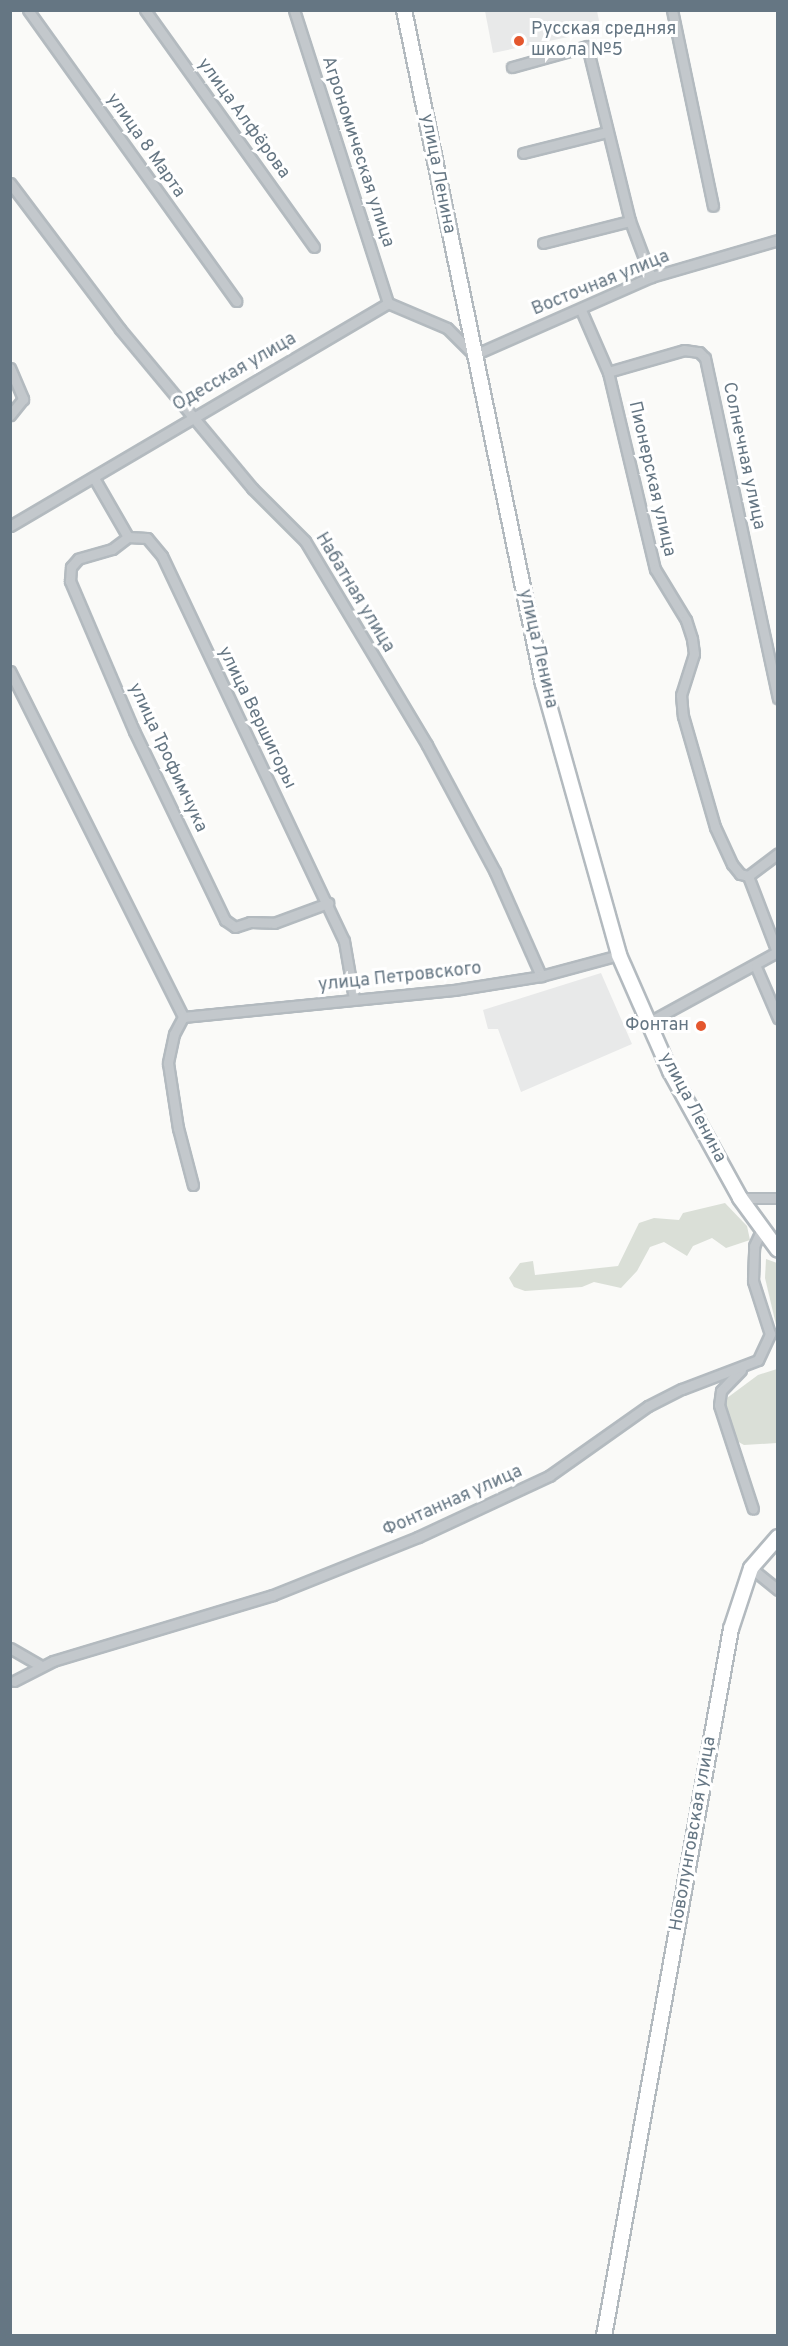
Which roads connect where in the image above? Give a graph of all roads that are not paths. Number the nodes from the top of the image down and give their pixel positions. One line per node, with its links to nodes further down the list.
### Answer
1 (28, 10): 16 (street, улица 8 Марта)
2 (145, 10): 14 (street, улица Алфёрова)
3 (294, 10): 17 (street, Агрономическая улица)
4 (404, 10): 19 (street, улица Ленина)
5 (672, 10): 10 (street)
6 (512, 67): 7 (street)
7 (607, 132): 8 (street); 11 (street)
8 (523, 153)
9 (10, 183): 23 (street, Набатная улица)
10 (713, 206)
11 (630, 221): 13 (street); 15 (street)
12 (777, 240): 15 (street, Восточная улица)
13 (543, 243)
14 (314, 247)
15 (651, 277): 18 (street, Восточная улица)
16 (236, 301)
17 (388, 303): 19 (street); 23 (street, Одесская улица)
18 (581, 310): 19 (street, Восточная улица); 21 (street, Пионерская улица)
19 (474, 355): 33 (street, улица Ленина)
20 (10, 368): 22 (street)
21 (608, 372): 28 (street, Солнечная улица); 30 (street, Пионерская улица)
22 (10, 415)
23 (194, 416): 24 (street, Одесская улица); 35 (street, Набатная улица)
24 (94, 478): 25 (street, Одесская улица); 26 (street)
25 (10, 526)
26 (128, 537): 31 (street, улица Вершигоры); 31 (street, улица Трофимчука)
27 (10, 671): 37 (street)
28 (777, 698)
29 (777, 853): 30 (street)
30 (747, 876): 32 (street, Пионерская улица)
31 (328, 903): 36 (street, улица Вершигоры)
32 (777, 952): 34 (street)
33 (619, 954): 35 (street, улица Петровского); 39 (street, улица Ленина)
34 (756, 967): 38 (street); 39 (street)
35 (541, 976): 36 (street, улица Петровского)
36 (354, 999): 37 (street, улица Петровского)
37 (183, 1017): 40 (street)
38 (777, 1018)
39 (650, 1022): 41 (street, улица Ленина)
40 (193, 1185)
41 (740, 1198): 42 (street); 43 (street, улица Ленина)
42 (777, 1198)
43 (761, 1231): 44 (street, улица Ленина); 45 (street, Фонтанная улица)
44 (777, 1250)
45 (743, 1368): 46 (street, Фонтанная улица); 47 (street)
46 (719, 1375): 47 (street); 53 (street, Фонтанная улица)
47 (721, 1391): 48 (street)
48 (753, 1509)
49 (777, 1537): 50 (street, Новолунговская улица)
50 (751, 1568): 51 (street); 55 (street, Новолунговская улица)
51 (777, 1590)
52 (10, 1648): 53 (street)
53 (41, 1666): 54 (street, Фонтанная улица)
54 (14, 1681)
55 (604, 2336)

